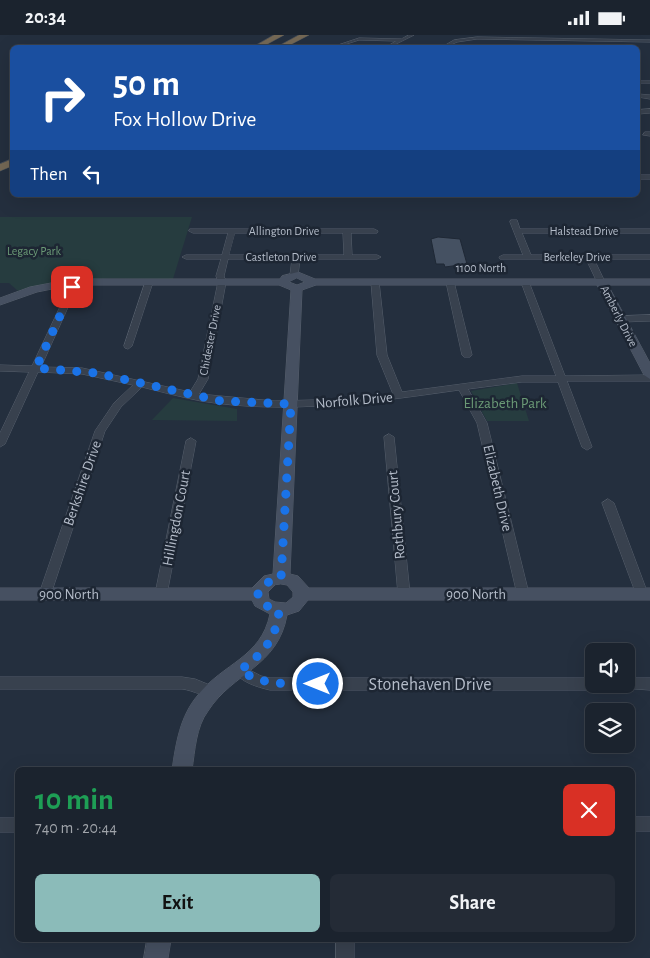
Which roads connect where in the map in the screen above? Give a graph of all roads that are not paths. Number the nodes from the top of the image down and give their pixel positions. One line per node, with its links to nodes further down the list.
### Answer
1 (280, 35): 10 (highway)
2 (304, 35): 11 (highway)
3 (412, 35): 6 (street)
4 (504, 37): 5 (street); 9 (street); 14 (street)
5 (563, 37): 7 (street)
6 (403, 40): 12 (street); 13 (street)
7 (640, 41): 8 (street); 15 (street)
8 (650, 41)
9 (498, 44)
10 (261, 45)
11 (284, 45)
12 (340, 45)
13 (392, 45)
14 (448, 45)
15 (647, 49)
16 (514, 222): 21 (street)
17 (193, 231): 18 (street, Allington Drive)
18 (232, 231): 19 (street, Allington Drive); 24 (street, Chidester Drive)
19 (347, 231): 20 (street, Allington Drive); 26 (street)
20 (374, 231)
21 (518, 231): 22 (street, Halstead Drive); 29 (street)
22 (650, 231)
23 (186, 257): 24 (street, Castleton Drive)
24 (226, 257): 25 (street, Castleton Drive); 35 (street, Chidester Drive)
25 (299, 257): 26 (street, Castleton Drive); 32 (street)
26 (348, 257): 27 (street, Castleton Drive)
27 (377, 257)
28 (503, 257): 29 (street, Berkeley Drive)
29 (528, 257): 30 (street, Berkeley Drive)
30 (589, 257): 31 (street, Berkeley Drive); 39 (street, Amberly Drive)
31 (650, 257)
32 (297, 280): 35 (street); 36 (street, 1100 North); 54 (street)
33 (72, 282): 34 (street); 41 (street); 47 (street)
34 (149, 282): 35 (street); 44 (street)
35 (222, 282): 52 (street, Chidester Drive)
36 (375, 282): 37 (street, 1100 North); 53 (street)
37 (450, 282): 38 (street, 1100 North); 45 (street)
38 (524, 282): 39 (street, 1100 North); 49 (street)
39 (602, 282): 40 (street, 1100 North); 43 (street, Amberly Drive)
40 (650, 282)
41 (0, 302)
42 (650, 318): 43 (street)
43 (620, 319): 48 (street, Amberly Drive)
44 (128, 346)
45 (467, 355)
46 (0, 368): 47 (street, Norfolk Drive)
47 (36, 368): 50 (street, Norfolk Drive); 57 (street)
48 (650, 377): 49 (street, Norfolk Drive)
49 (561, 378): 51 (street, Norfolk Drive); 58 (street)
50 (140, 384): 52 (street, Norfolk Drive); 62 (street, Berkshire Drive)
51 (462, 387): 53 (street, Norfolk Drive); 67 (street, Elizabeth Drive)
52 (193, 396): 54 (street, Norfolk Drive)
53 (399, 396): 54 (street, Norfolk Drive)
54 (291, 404): 60 (street)
55 (389, 437): 66 (street, Rothbury Court)
56 (191, 441): 63 (street, Hillingdon Court)
57 (0, 444)
58 (587, 447)
59 (608, 503): 68 (street)
60 (281, 578): 64 (street); 65 (street)
61 (0, 594): 62 (street, 900 North)
62 (45, 594): 63 (street, 900 North)
63 (161, 594): 64 (street, 900 North)
64 (258, 594): 69 (street)
65 (303, 594): 66 (street, 900 North); 69 (street)
66 (404, 594): 67 (street, 900 North)
67 (523, 594): 68 (street, 900 North)
68 (646, 594)
69 (279, 610): 70 (street)
70 (240, 670): 72 (street, Stonehaven Drive); 75 (street)
71 (0, 683): 75 (street)
72 (585, 684)
73 (635, 684): 74 (street)
74 (650, 684)
75 (212, 692): 76 (street)
76 (183, 767)
77 (635, 824): 78 (street)
78 (650, 824)
79 (0, 825): 80 (street)
80 (15, 825)
81 (159, 942): 83 (street)
82 (345, 942): 84 (street)
83 (156, 958)
84 (346, 958)

